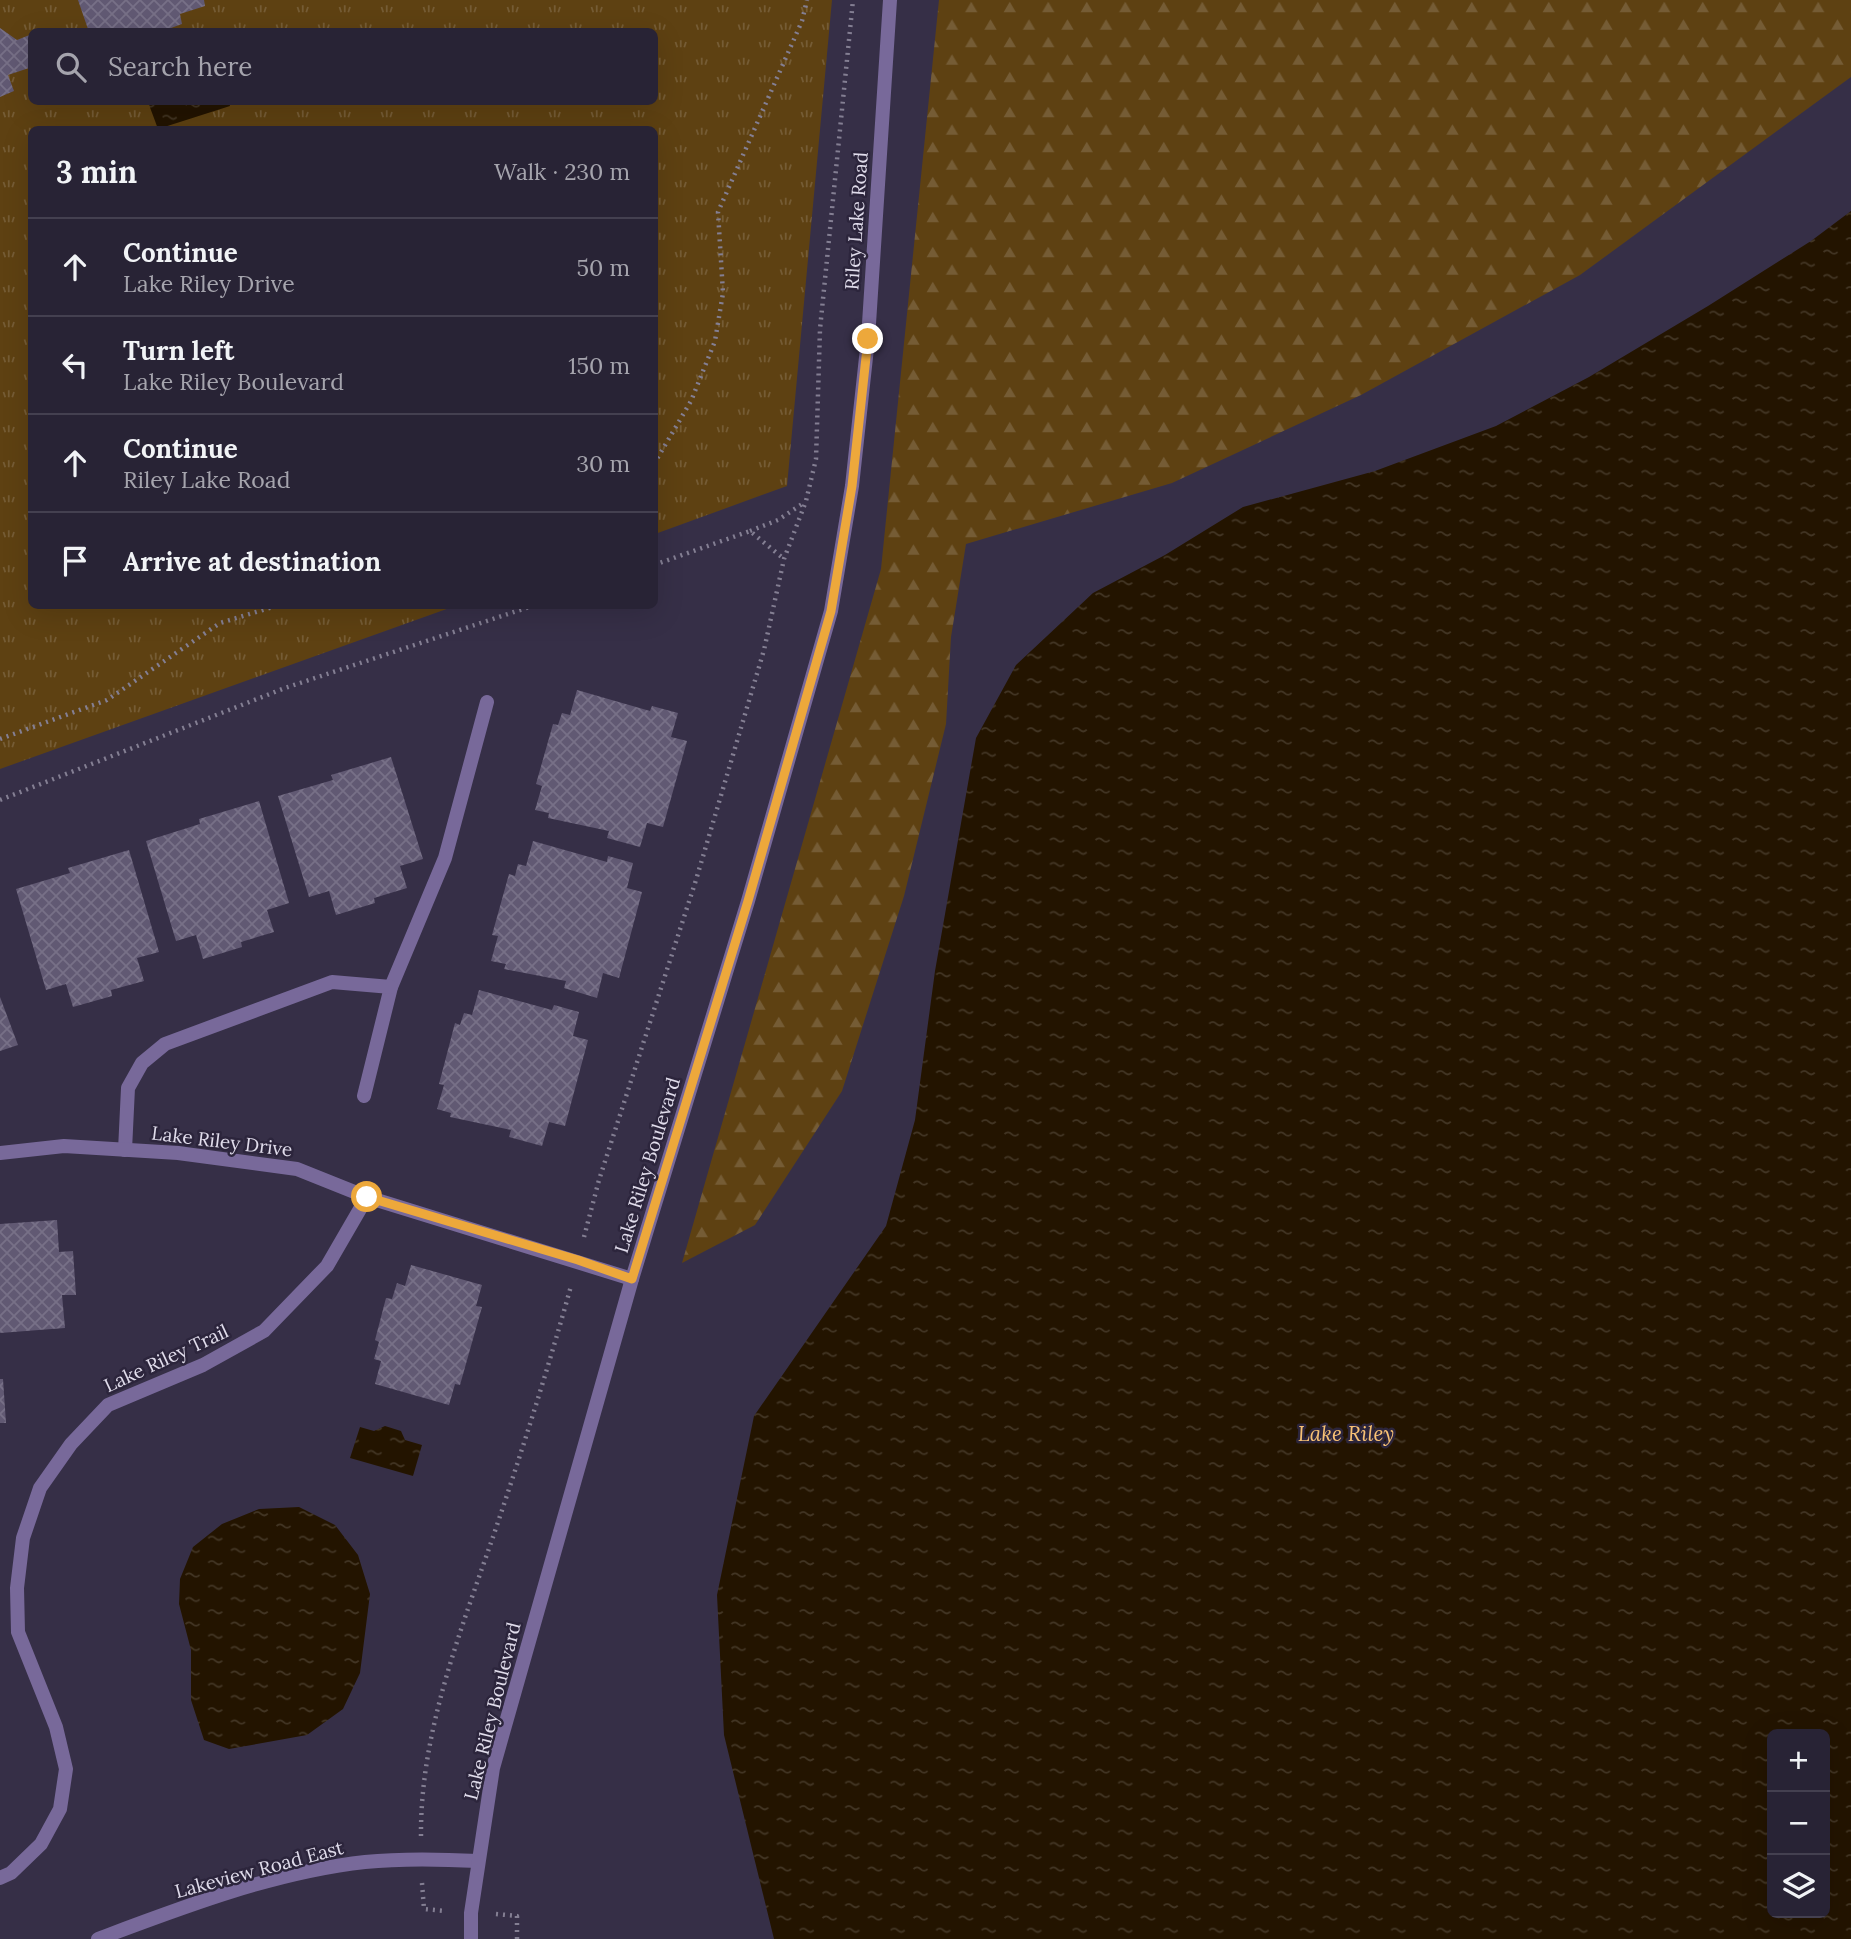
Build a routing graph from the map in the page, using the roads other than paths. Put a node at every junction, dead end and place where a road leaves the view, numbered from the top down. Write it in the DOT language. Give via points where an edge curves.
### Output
graph roads {
  1 [pos="890,0"];
  2 [pos="852,486"];
  3 [pos="487,702"];
  4 [pos="391,987"];
  5 [pos="364,1096"];
  6 [pos="125,1150"];
  7 [pos="0,1153"];
  8 [pos="367,1197"];
  9 [pos="632,1279"];
  10 [pos="478,1861"];
  11 [pos="0,1878"];
  12 [pos="97,1939"];
  13 [pos="471,1939"];
  1 -- 2 [label="street, Riley Lake Road" via="868,339"];
  2 -- 9 [label="street, Lake Riley Boulevard" via="831,611"];
  3 -- 4 [label="street" via="444,858"];
  4 -- 5 [label="street"];
  4 -- 6 [label="street" via="332,982 165,1044 142,1063 128,1088"];
  6 -- 7 [label="street, Lake Riley Drive" via="64,1146"];
  6 -- 8 [label="street, Lake Riley Drive" via="297,1169"];
  8 -- 9 [label="street, Lake Riley Drive"];
  8 -- 11 [label="street, Lake Riley Trail" via="327,1266 264,1331 202,1365 108,1405 71,1444 40,1488 23,1538 18,1632 56,1727 66,1769 60,1809 41,1844"];
  9 -- 10 [label="street, Lake Riley Boulevard" via="493,1768"];
  10 -- 12 [label="street, Lakeview Road East" via="363,1862 187,1906"];
  10 -- 13 [label="street, Lake Riley Boulevard"];
}
